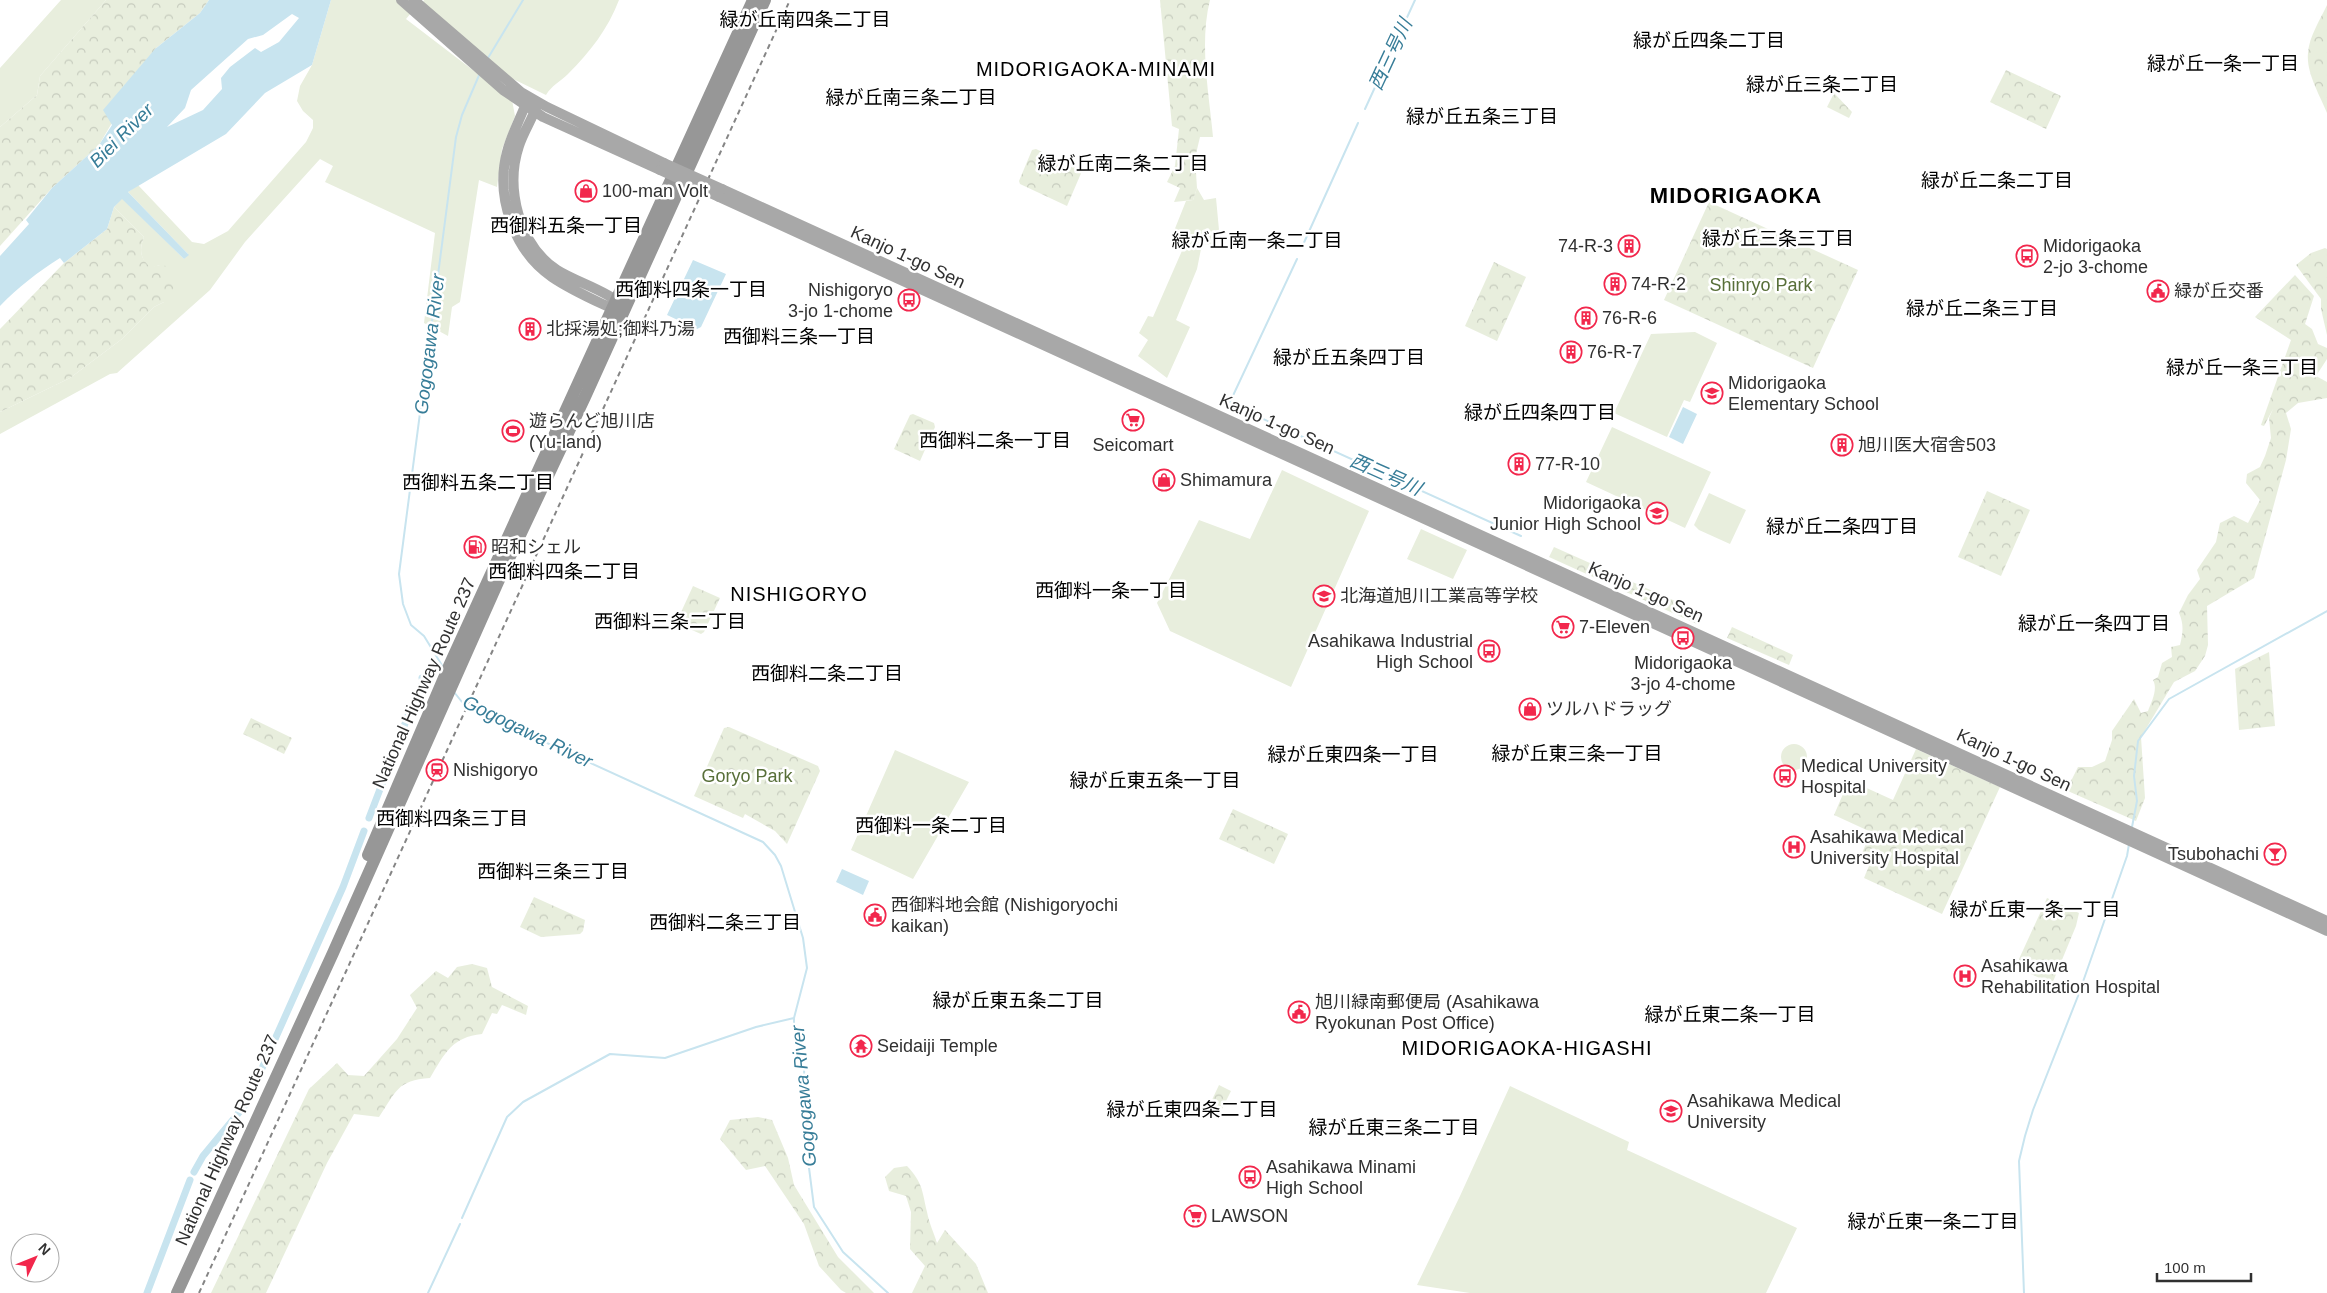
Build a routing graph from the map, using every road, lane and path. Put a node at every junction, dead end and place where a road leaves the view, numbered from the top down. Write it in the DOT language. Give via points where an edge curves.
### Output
graph roads {
  1 [pos="401,0"];
  2 [pos="414,0"];
  3 [pos="754,0"];
  4 [pos="765,0"];
  5 [pos="505,86"];
  6 [pos="535,101"];
  7 [pos="530,109"];
  8 [pos="662,167"];
  9 [pos="618,306"];
  10 [pos="2260,896"];
  11 [pos="2327,922"];
  12 [pos="2327,931"];
  13 [pos="177,1293"];
  1 -- 5 [label="main road"];
  2 -- 5 [label="main road"];
  3 -- 9 [label="highway, National Highway Route 237"];
  4 -- 9 [label="highway, National Highway Route 237"];
  5 -- 6 [label="main road, Kanjo 1-go Sen"];
  5 -- 7 [label="main road, Kanjo 1-go Sen"];
  6 -- 7 [label="main road"];
  6 -- 8 [label="main road, Kanjo 1-go Sen"];
  7 -- 8 [label="main road, Kanjo 1-go Sen"];
  7 -- 9 [label="main road" via="506,153 503,188 508,214 518,238 533,260 551,276 576,291"];
  8 -- 10 [label="main road, Kanjo 1-go Sen, bridge"];
  9 -- 13 [label="highway, National Highway Route 237" via="378,829 309,1002"];
  10 -- 11 [label="main road"];
  10 -- 12 [label="main road"];
}
